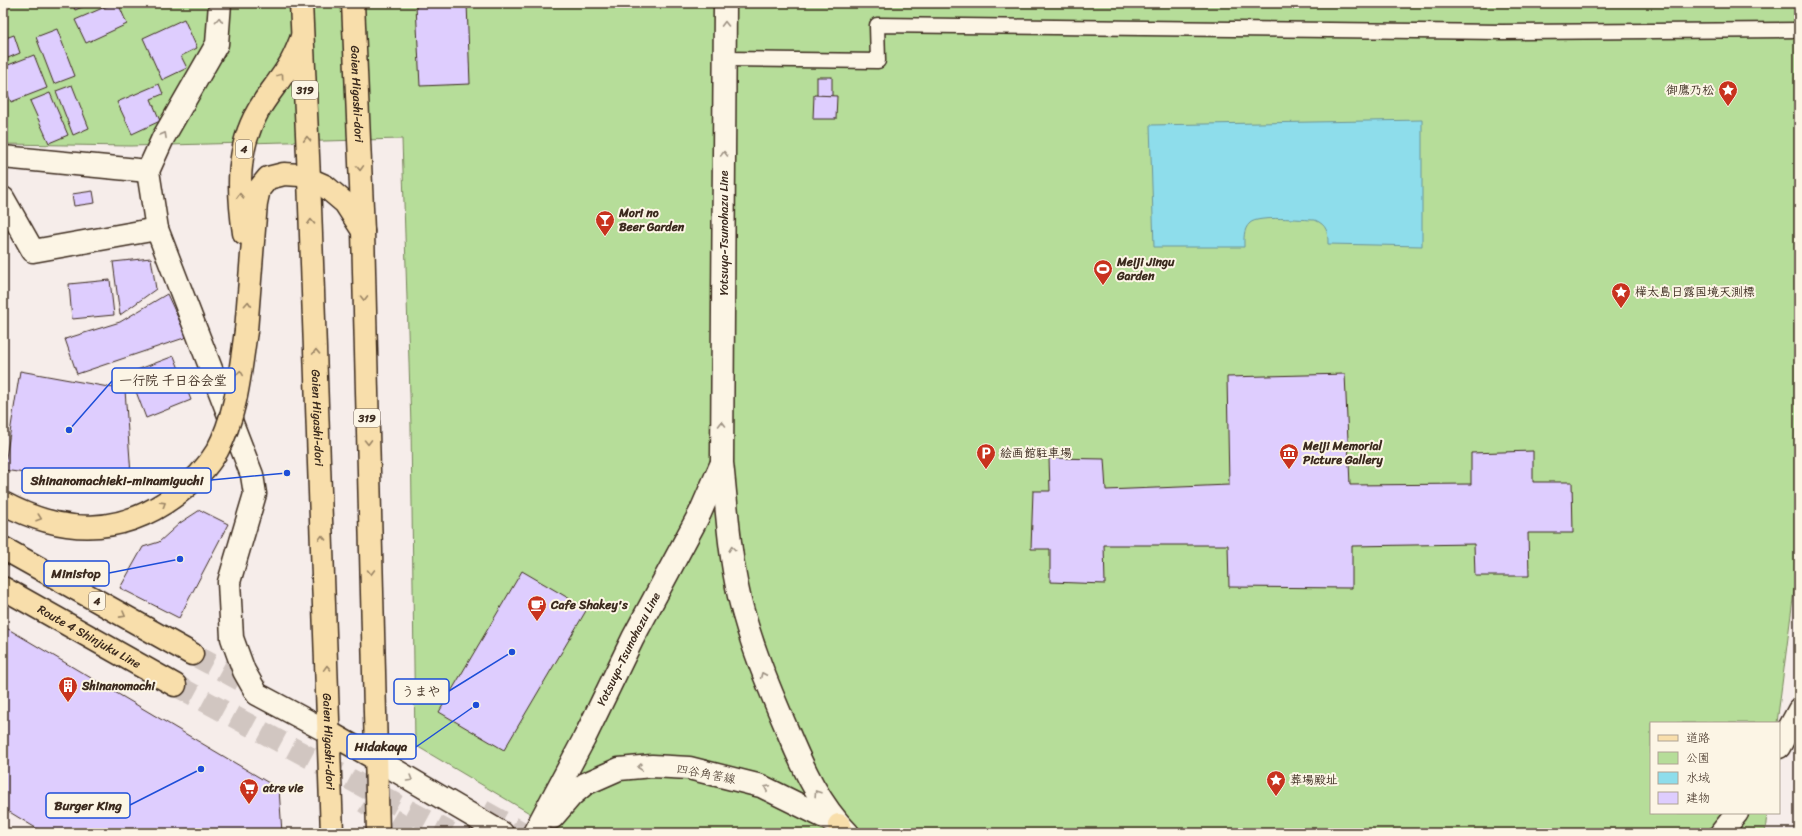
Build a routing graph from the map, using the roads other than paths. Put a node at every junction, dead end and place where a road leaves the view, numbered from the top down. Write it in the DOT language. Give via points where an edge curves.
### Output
graph roads {
  1 [pos="220,3"];
  2 [pos="301,3"];
  3 [pos="353,3"];
  4 [pos="725,3"];
  5 [pos="1799,30"];
  6 [pos="302,37"];
  7 [pos="726,59"];
  8 [pos="3,158"];
  9 [pos="148,171"];
  10 [pos="310,178"];
  11 [pos="3,198"];
  12 [pos="157,229"];
  13 [pos="362,231"];
  14 [pos="250,276"];
  15 [pos="722,463"];
  16 [pos="3,503"];
  17 [pos="3,548"];
  18 [pos="3,588"];
  19 [pos="192,654"];
  20 [pos="175,685"];
  21 [pos="1799,710"];
  22 [pos="330,733"];
  23 [pos="1780,745"];
  24 [pos="376,759"];
  25 [pos="1736,814"];
  26 [pos="843,830"];
  27 [pos="332,833"];
  28 [pos="378,833"];
  29 [pos="502,833"];
  30 [pos="534,833"];
  31 [pos="539,833"];
  32 [pos="1721,833"];
  9 -- 1 [label="main road, one-way" via="163,138 217,44"];
  2 -- 6 [label="main road, Gaien Higashi-dori / 319"];
  3 -- 13 [label="main road, Gaien Higashi-dori / 319, one-way"];
  7 -- 4 [label="main road, Yotsuya-Tsunohazu Line, one-way"];
  5 -- 7 [label="lane" via="1502,32 877,25 878,61"];
  10 -- 6 [label="main road, Gaien Higashi-dori / 319, one-way"];
  14 -- 6 [label="main road, 4, one-way" via="239,198 240,163 258,111 288,67"];
  15 -- 7 [label="main road, Yotsuya-Tsunohazu Line, one-way"];
  8 -- 9 [label="main road"];
  9 -- 12 [label="main road"];
  10 -- 13 [label="main road, 4" via="325,186 345,203"];
  10 -- 14 [label="main road, 4" via="284,174 268,178 259,189"];
  22 -- 10 [label="main road, Gaien Higashi-dori / 319, one-way"];
  11 -- 12 [label="main road" via="33,251"];
  12 -- 22 [label="main road" via="252,474 255,494 229,582 232,638 244,671 257,694"];
  13 -- 24 [label="main road, Gaien Higashi-dori / 319, one-way"];
  16 -- 14 [label="main road, 4, one-way, bridge" via="19,512 49,522 79,527 108,526 136,519 185,488 202,471 216,451 233,409 246,331"];
  26 -- 15 [label="main road, Yotsuya-Tsunohazu Line, one-way" via="815,790 759,665 739,596"];
  15 -- 30 [label="main road, Yotsuya-Tsunohazu Line" via="700,513"];
  17 -- 19 [label="main road, 4, one-way"];
  18 -- 20 [label="main road, Route 4 Shinjuku Line"];
  21 -- 23 [label="main road"];
  22 -- 24 [label="main road"];
  22 -- 27 [label="main road, Gaien Higashi-dori / 319"];
  24 -- 28 [label="main road, Gaien Higashi-dori / 319"];
  24 -- 29 [label="main road, one-way"];
  25 -- 32 [label="main road"];
  26 -- 31 [label="main road, 四谷角筈線, one-way" via="761,786 689,768 652,766 619,769 585,784"];
}
